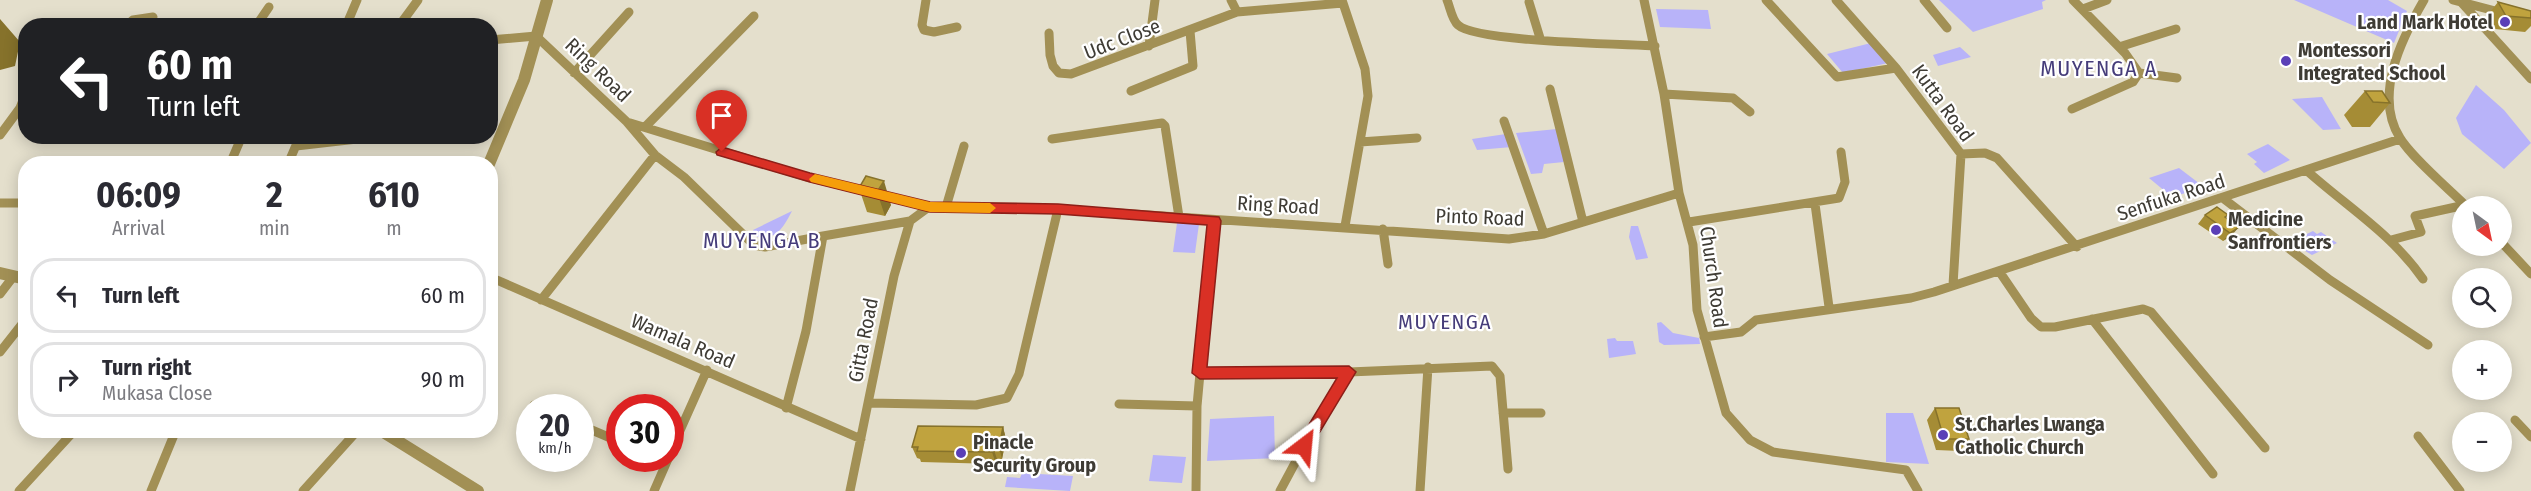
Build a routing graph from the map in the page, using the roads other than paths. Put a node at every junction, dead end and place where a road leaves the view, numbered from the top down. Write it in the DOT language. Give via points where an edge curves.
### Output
graph roads {
  1 [pos="357,0"];
  2 [pos="418,0"];
  3 [pos="548,0"];
  4 [pos="926,0"];
  5 [pos="1155,0"];
  6 [pos="1231,0"];
  7 [pos="1447,0"];
  8 [pos="1644,0"];
  9 [pos="1766,0"];
  10 [pos="1836,0"];
  11 [pos="1924,0"];
  12 [pos="2073,0"];
  13 [pos="2424,0"];
  14 [pos="2106,1"];
  15 [pos="2457,1"];
  16 [pos="1343,2"];
  17 [pos="1529,2"];
  18 [pos="269,7"];
  19 [pos="2083,9"];
  20 [pos="629,12"];
  21 [pos="1237,12"];
  22 [pos="2508,14"];
  23 [pos="754,16"];
  24 [pos="153,17"];
  25 [pos="146,18"];
  26 [pos="261,18"];
  27 [pos="349,18"];
  28 [pos="405,18"];
  29 [pos="957,27"];
  30 [pos="1947,28"];
  31 [pos="2176,29"];
  32 [pos="1190,31"];
  33 [pos="1049,33"];
  34 [pos="536,36"];
  35 [pos="1540,38"];
  36 [pos="498,39"];
  37 [pos="1149,46"];
  38 [pos="1655,46"];
  39 [pos="2119,47"];
  40 [pos="1896,68"];
  41 [pos="2139,73"];
  42 [pos="574,74"];
  43 [pos="2177,78"];
  44 [pos="2531,79"];
  45 [pos="1550,89"];
  46 [pos="1131,91"];
  47 [pos="1664,94"];
  48 [pos="2072,109"];
  49 [pos="18,110"];
  50 [pos="1750,112"];
  51 [pos="1504,121"];
  52 [pos="627,122"];
  53 [pos="4,125"];
  54 [pos="646,126"];
  55 [pos="0,135"];
  56 [pos="1417,138"];
  57 [pos="1052,139"];
  58 [pos="2400,139"];
  59 [pos="498,142"];
  60 [pos="1360,142"];
  61 [pos="316,144"];
  62 [pos="296,146"];
  63 [pos="964,146"];
  64 [pos="1841,152"];
  65 [pos="1961,154"];
  66 [pos="655,155"];
  67 [pos="292,156"];
  68 [pos="2306,170"];
  69 [pos="1679,193"];
  70 [pos="2456,196"];
  71 [pos="2224,199"];
  72 [pos="0,203"];
  73 [pos="18,203"];
  74 [pos="1815,204"];
  75 [pos="930,207"];
  76 [pos="946,207"];
  77 [pos="1058,209"];
  78 [pos="2452,209"];
  79 [pos="1179,217"];
  80 [pos="909,221"];
  81 [pos="1214,221"];
  82 [pos="1583,222"];
  83 [pos="1689,222"];
  84 [pos="1346,226"];
  85 [pos="1383,229"];
  86 [pos="1544,234"];
  87 [pos="823,237"];
  88 [pos="2391,240"];
  89 [pos="2077,247"];
  90 [pos="2512,254"];
  91 [pos="1388,264"];
  92 [pos="1999,272"];
  93 [pos="0,273"];
  94 [pos="2531,274"];
  95 [pos="18,278"];
  96 [pos="18,279"];
  97 [pos="2424,279"];
  98 [pos="498,281"];
  99 [pos="1953,285"];
  100 [pos="0,294"];
  101 [pos="542,300"];
  102 [pos="1829,307"];
  103 [pos="2092,319"];
  104 [pos="18,329"];
  105 [pos="1704,337"];
  106 [pos="2428,345"];
  107 [pos="0,352"];
  108 [pos="1428,367"];
  109 [pos="707,370"];
  110 [pos="1349,372"];
  111 [pos="1200,373"];
  112 [pos="869,403"];
  113 [pos="1119,404"];
  114 [pos="1197,406"];
  115 [pos="786,408"];
  116 [pos="1503,413"];
  117 [pos="1541,413"];
  118 [pos="684,419"];
  119 [pos="2515,420"];
  120 [pos="2418,436"];
  121 [pos="2531,437"];
  122 [pos="68,438"];
  123 [pos="173,438"];
  124 [pos="351,438"];
  125 [pos="393,438"];
  126 [pos="861,439"];
  127 [pos="2265,448"];
  128 [pos="1508,469"];
  129 [pos="661,472"];
  130 [pos="2213,474"];
  131 [pos="19,491"];
  132 [pos="151,491"];
  133 [pos="303,491"];
  134 [pos="478,491"];
  135 [pos="654,491"];
  136 [pos="850,491"];
  137 [pos="1196,491"];
  138 [pos="1280,491"];
  139 [pos="1420,491"];
  140 [pos="1918,491"];
  141 [pos="2460,491"];
  1 -- 27 [label="street"];
  2 -- 28 [label="street"];
  3 -- 34 [label="street"];
  4 -- 29 [label="street" via="924,30"];
  5 -- 37 [label="street"];
  6 -- 21 [label="street"];
  7 -- 35 [label="street" via="1456,24 1462,29"];
  8 -- 38 [label="street, Church Road"];
  9 -- 40 [label="street" via="1837,77"];
  10 -- 40 [label="street, Kutta Road"];
  11 -- 30 [label="street"];
  12 -- 19 [label="street"];
  13 -- 58 [label="street" via="2409,24 2393,74 2390,115"];
  14 -- 19 [label="street"];
  15 -- 22 [label="street"];
  15 -- 44 [label="street"];
  16 -- 21 [label="street, Udc Close"];
  16 -- 60 [label="street" via="1367,82"];
  17 -- 35 [label="street"];
  18 -- 26 [label="street"];
  19 -- 39 [label="street"];
  20 -- 42 [label="street"];
  21 -- 32 [label="street, Udc Close"];
  23 -- 54 [label="street"];
  24 -- 25 [label="street"];
  31 -- 39 [label="street"];
  32 -- 37 [label="street, Udc Close"];
  32 -- 46 [label="street" via="1193,66"];
  33 -- 37 [label="street, Udc Close" via="1053,66 1064,75"];
  34 -- 36 [label="street"];
  34 -- 42 [label="street, Ring Road"];
  34 -- 59 [label="street" via="524,80"];
  35 -- 38 [label="street"];
  38 -- 47 [label="street, Church Road"];
  39 -- 41 [label="street"];
  40 -- 65 [label="street, Kutta Road"];
  41 -- 43 [label="street"];
  41 -- 48 [label="street" via="2133,82"];
  42 -- 52 [label="street, Ring Road"];
  45 -- 82 [label="street"];
  47 -- 50 [label="street" via="1733,98"];
  47 -- 69 [label="street, Church Road"];
  49 -- 53 [label="street"];
  51 -- 86 [label="street"];
  52 -- 54 [label="street, Ring Road"];
  52 -- 66 [label="street"];
  53 -- 55 [label="street"];
  54 -- 75 [label="street, Ring Road" via="810,178"];
  56 -- 60 [label="street"];
  57 -- 79 [label="street" via="1162,123 1166,126"];
  58 -- 68 [label="street, Senfuka Road"];
  58 -- 70 [label="street"];
  60 -- 84 [label="street"];
  61 -- 62 [label="street"];
  62 -- 67 [label="street"];
  63 -- 76 [label="street"];
  64 -- 74 [label="street" via="1844,192 1839,198"];
  65 -- 89 [label="street" via="1985,153 1997,158"];
  65 -- 99 [label="street, Kutta Road"];
  66 -- 87 [label="street" via="707,198 754,245 765,247"];
  66 -- 101 [label="street"];
  68 -- 71 [label="street, Senfuka Road"];
  68 -- 88 [label="street"];
  69 -- 82 [label="street, Pinto Road"];
  69 -- 83 [label="street, Church Road"];
  71 -- 89 [label="street, Senfuka Road"];
  71 -- 106 [label="street" via="2330,280"];
  72 -- 73 [label="street"];
  74 -- 83 [label="street"];
  74 -- 102 [label="street"];
  75 -- 76 [label="street, Ring Road"];
  75 -- 80 [label="street"];
  76 -- 77 [label="street, Ring Road"];
  77 -- 79 [label="street, Ring Road"];
  77 -- 112 [label="street" via="1019,374 1007,398 976,405"];
  78 -- 88 [label="street" via="2415,216 2421,232"];
  79 -- 81 [label="street, Ring Road"];
  80 -- 87 [label="street"];
  80 -- 112 [label="street, Gitta Road"];
  81 -- 84 [label="street, Ring Road"];
  81 -- 111 [label="street"];
  82 -- 86 [label="street, Pinto Road"];
  83 -- 105 [label="street, Church Road" via="1696,310"];
  84 -- 85 [label="street, Pinto Road"];
  85 -- 86 [label="street, Pinto Road" via="1509,239"];
  85 -- 91 [label="street"];
  87 -- 115 [label="street" via="806,331"];
  88 -- 97 [label="street"];
  89 -- 92 [label="street, Senfuka Road"];
  90 -- 94 [label="street"];
  92 -- 99 [label="street, Senfuka Road"];
  92 -- 103 [label="street" via="2041,327"];
  93 -- 95 [label="street"];
  96 -- 100 [label="street"];
  98 -- 101 [label="street, Wamala Road"];
  99 -- 102 [label="street, Senfuka Road" via="1911,298"];
  101 -- 109 [label="street, Wamala Road"];
  102 -- 105 [label="street, Senfuka Road" via="1756,320 1741,332"];
  103 -- 127 [label="street" via="2143,309 2151,312"];
  103 -- 130 [label="street"];
  104 -- 107 [label="street"];
  105 -- 140 [label="street, Church Road" via="1726,413 1750,440 1783,454 1906,470"];
  108 -- 110 [label="street"];
  108 -- 116 [label="street" via="1492,366 1500,376"];
  108 -- 139 [label="street"];
  109 -- 115 [label="street, Wamala Road"];
  109 -- 118 [label="street"];
  110 -- 111 [label="street"];
  110 -- 138 [label="street"];
  111 -- 114 [label="street"];
  112 -- 126 [label="street, Gitta Road"];
  113 -- 114 [label="street"];
  114 -- 137 [label="street"];
  115 -- 126 [label="street, Wamala Road"];
  116 -- 117 [label="street"];
  116 -- 128 [label="street"];
  119 -- 121 [label="street"];
  120 -- 141 [label="street"];
  122 -- 131 [label="street"];
  123 -- 132 [label="street"];
  124 -- 133 [label="street"];
  125 -- 134 [label="street"];
  126 -- 136 [label="street, Gitta Road"];
  129 -- 135 [label="street"];
}
